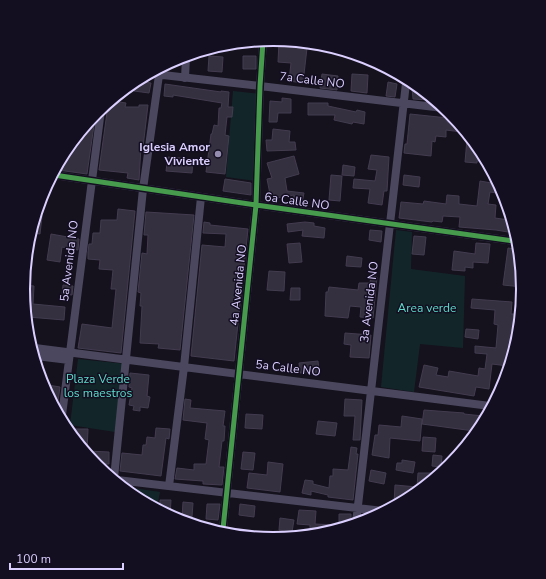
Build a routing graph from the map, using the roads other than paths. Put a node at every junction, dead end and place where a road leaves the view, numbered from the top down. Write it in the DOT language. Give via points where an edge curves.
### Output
graph roads {
  1 [pos="263,47"];
  2 [pos="186,63"];
  3 [pos="159,75"];
  4 [pos="156,77"];
  5 [pos="185,78"];
  6 [pos="260,86"];
  7 [pos="406,86"];
  8 [pos="404,103"];
  9 [pos="433,107"];
  10 [pos="100,119"];
  11 [pos="59,176"];
  12 [pos="92,181"];
  13 [pos="143,189"];
  14 [pos="201,197"];
  15 [pos="256,205"];
  16 [pos="390,224"];
  17 [pos="511,241"];
  18 [pos="37,349"];
  19 [pos="39,356"];
  20 [pos="70,356"];
  21 [pos="126,360"];
  22 [pos="184,367"];
  23 [pos="239,374"];
  24 [pos="370,391"];
  25 [pos="486,406"];
  26 [pos="62,409"];
  27 [pos="114,473"];
  28 [pos="124,481"];
  29 [pos="169,486"];
  30 [pos="226,493"];
  31 [pos="357,508"];
  32 [pos="374,510"];
  33 [pos="356,518"];
  34 [pos="223,527"];
  1 -- 6 [label="street, 4a Avenida NO"];
  2 -- 5 [label="street"];
  3 -- 5 [label="street, 7a Calle NO"];
  4 -- 13 [label="street"];
  5 -- 6 [label="street, 7a Calle NO"];
  6 -- 8 [label="street, 7a Calle NO"];
  6 -- 15 [label="street, 4a Avenida NO"];
  7 -- 8 [label="street, 3a Avenida NO"];
  8 -- 9 [label="street, 7a Calle NO"];
  8 -- 16 [label="street, 3a Avenida NO"];
  10 -- 12 [label="street, 5a Avenida NO"];
  11 -- 12 [label="street, 6a Calle NO"];
  12 -- 13 [label="street, 6a Calle NO"];
  12 -- 20 [label="street, 5a Avenida NO"];
  13 -- 14 [label="street, 6a Calle NO"];
  13 -- 21 [label="street"];
  14 -- 15 [label="street, 6a Calle NO"];
  14 -- 22 [label="street"];
  15 -- 16 [label="street, 6a Calle NO"];
  15 -- 23 [label="street, 4a Avenida NO"];
  16 -- 17 [label="street, 6a Calle NO"];
  16 -- 24 [label="street, 3a Avenida NO"];
  18 -- 20 [label="street, 5a Calle NO"];
  19 -- 20 [label="street, 5a Calle NO"];
  20 -- 21 [label="street, 5a Calle NO"];
  20 -- 26 [label="street, 5a Avenida NO"];
  21 -- 22 [label="street, 5a Calle NO"];
  21 -- 27 [label="street"];
  22 -- 23 [label="street, 5a Calle NO"];
  22 -- 29 [label="street"];
  23 -- 24 [label="street, 5a Calle NO"];
  23 -- 30 [label="street, 4a Avenida NO"];
  24 -- 25 [label="street, 5a Calle NO"];
  24 -- 31 [label="street, 3a Avenida NO"];
  28 -- 29 [label="street"];
  29 -- 30 [label="street"];
  30 -- 31 [label="street"];
  30 -- 34 [label="street, 4a Avenida NO"];
  31 -- 32 [label="street"];
  31 -- 33 [label="street, 3a Avenida NO"];
}
